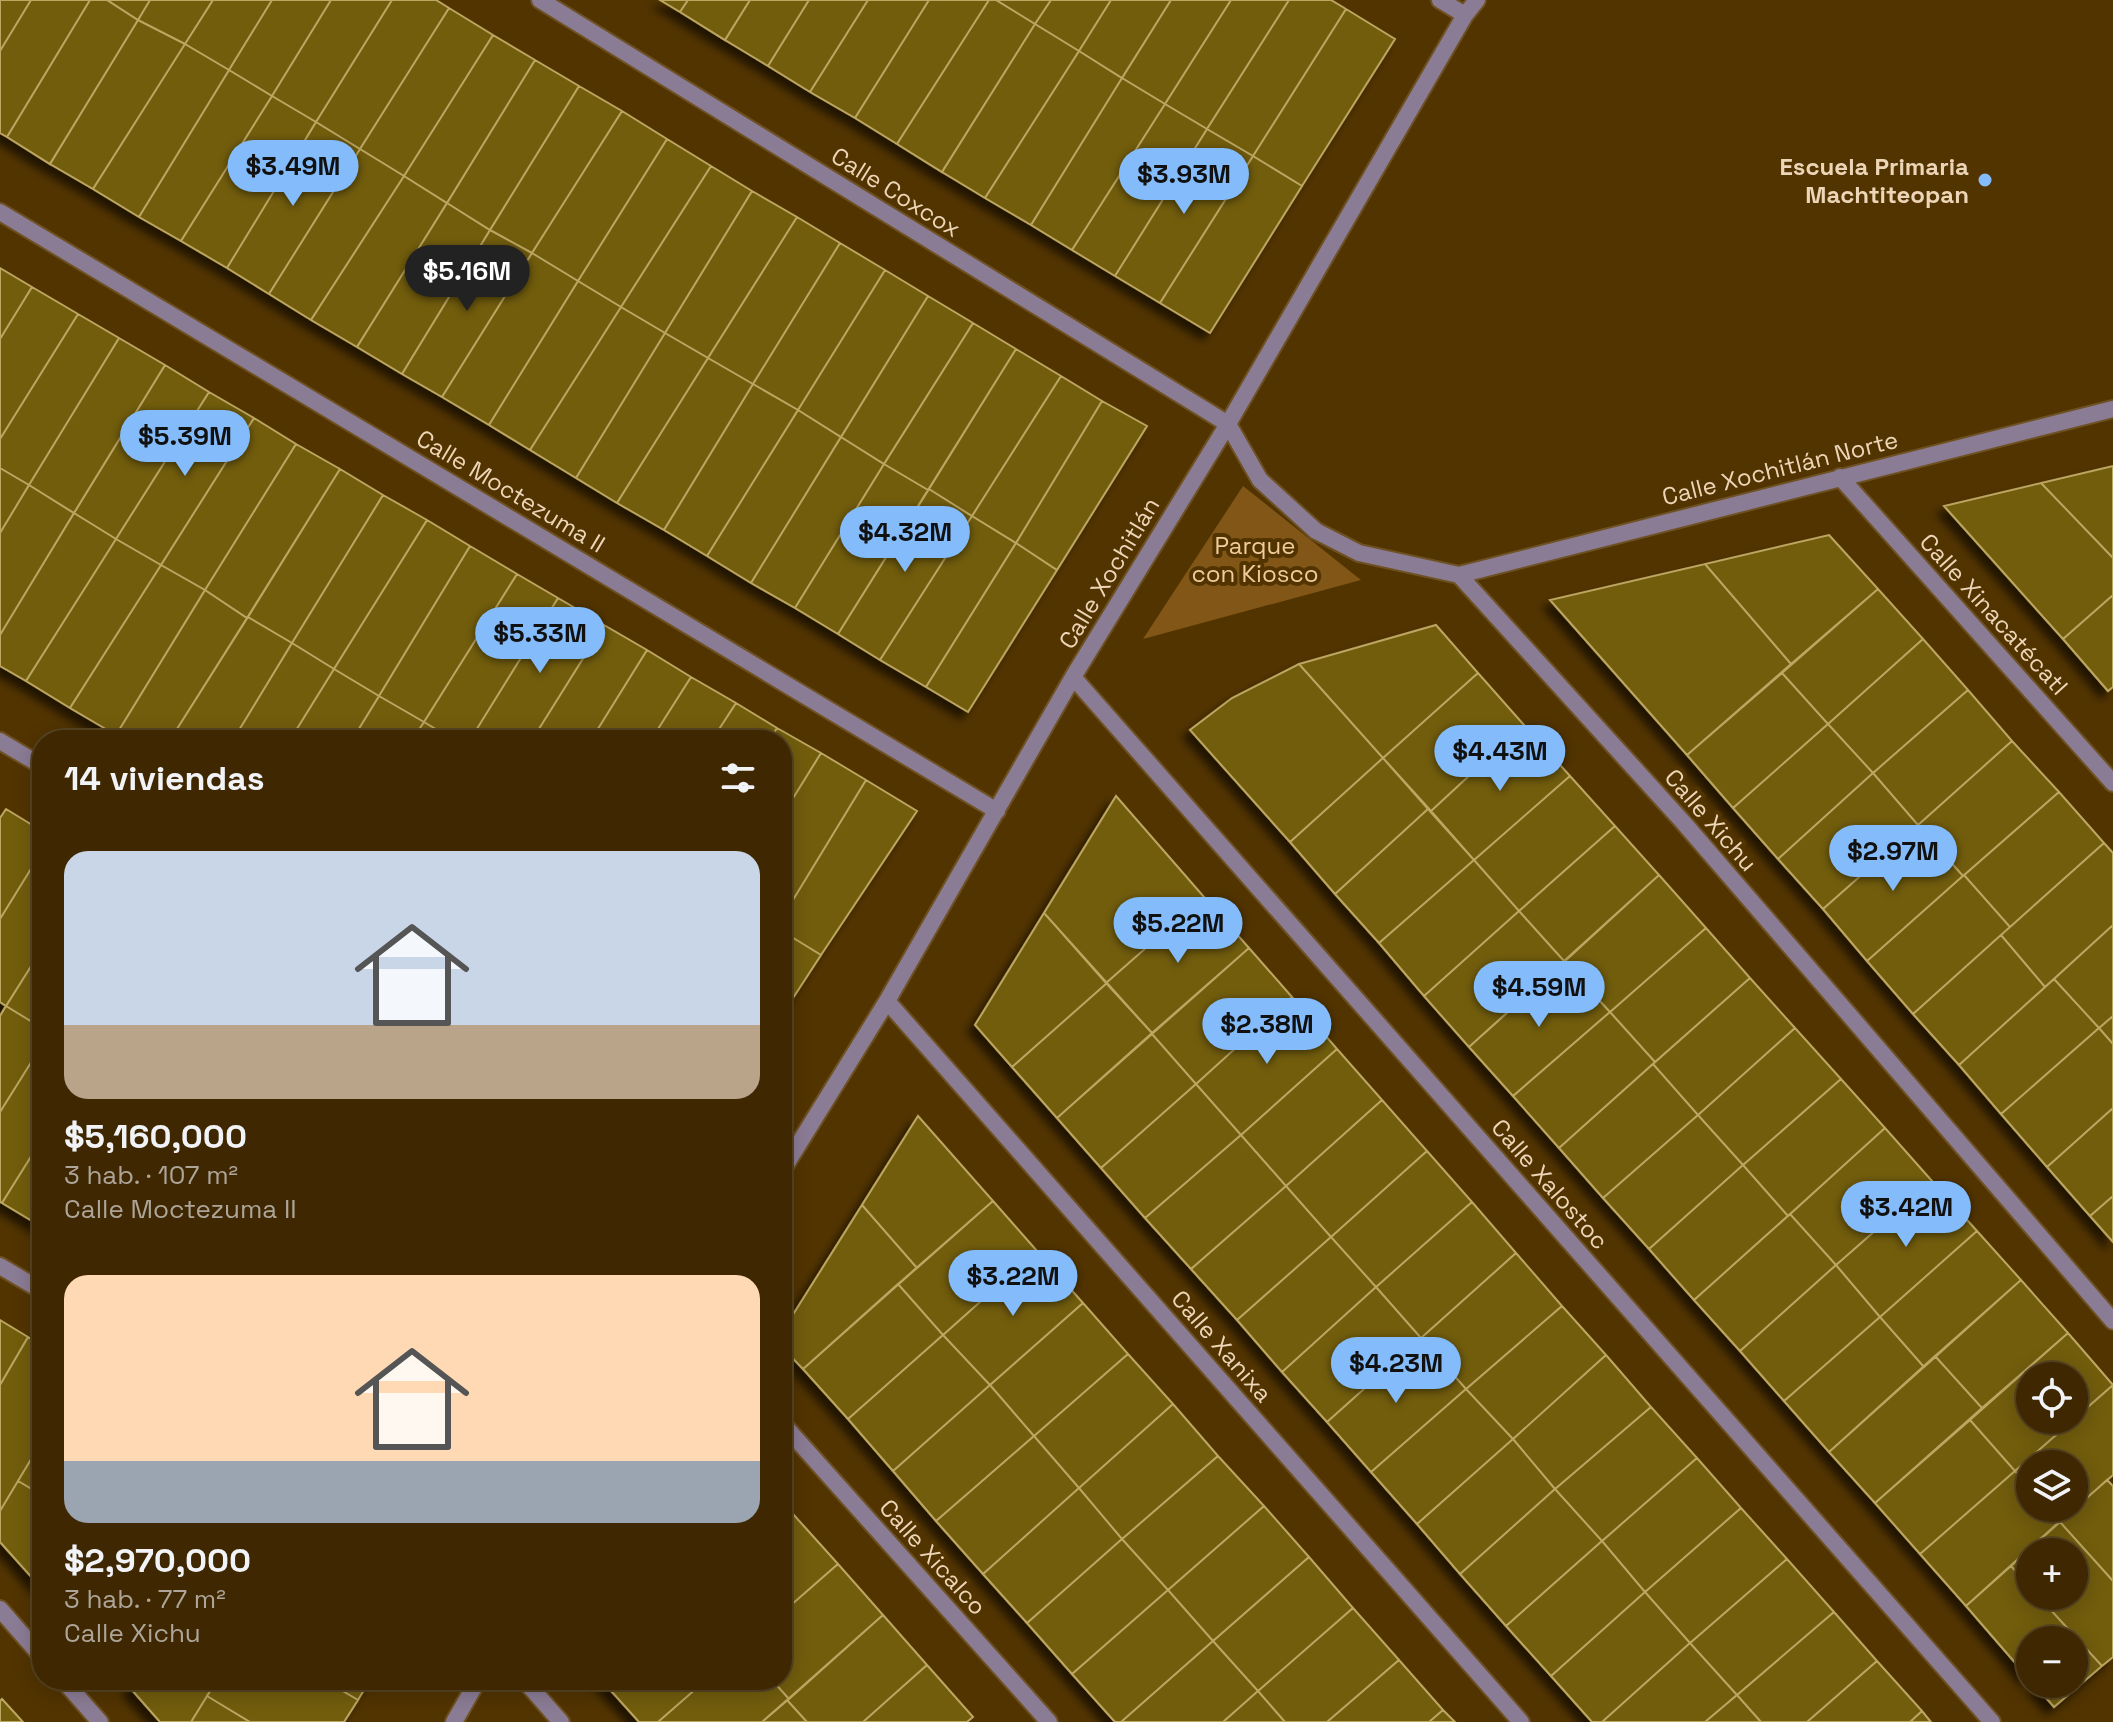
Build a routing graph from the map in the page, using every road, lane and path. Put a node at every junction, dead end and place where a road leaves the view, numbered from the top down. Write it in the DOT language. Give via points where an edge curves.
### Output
graph roads {
  1 [pos="540,0"];
  2 [pos="1440,0"];
  3 [pos="1477,0"];
  4 [pos="1465,15"];
  5 [pos="0,212"];
  6 [pos="2113,409"];
  7 [pos="1228,424"];
  8 [pos="1840,477"];
  9 [pos="1459,575"];
  10 [pos="1073,677"];
  11 [pos="0,741"];
  12 [pos="32,760"];
  13 [pos="2113,783"];
  14 [pos="997,811"];
  15 [pos="887,1001"];
  16 [pos="792,1155"];
  17 [pos="0,1266"];
  18 [pos="32,1285"];
  19 [pos="2113,1321"];
  20 [pos="792,1434"];
  21 [pos="0,1609"];
  22 [pos="32,1646"];
  23 [pos="72,1690"];
  24 [pos="472,1690"];
  25 [pos="533,1690"];
  26 [pos="100,1722"];
  27 [pos="454,1722"];
  28 [pos="561,1722"];
  29 [pos="1049,1722"];
  30 [pos="1521,1722"];
  31 [pos="1992,1722"];
  1 -- 7 [label="street, Calle Coxcox"];
  2 -- 4 [label="street"];
  3 -- 4 [label="street, Calle Xochitlán"];
  4 -- 7 [label="street, Calle Xochitlán"];
  5 -- 14 [label="street, Calle Moctezuma II"];
  6 -- 8 [label="street, Calle Xochitlán Norte"];
  7 -- 9 [label="street" via="1260,480 1316,531 1359,553"];
  7 -- 10 [label="street, Calle Xochitlán"];
  8 -- 9 [label="street, Calle Xochitlán Norte"];
  8 -- 13 [label="street, Calle Xinacatécatl"];
  9 -- 19 [label="street, Calle Xichu" via="1683,822"];
  10 -- 14 [label="street, Calle Xochitlán"];
  10 -- 31 [label="street, Calle Xalostoc"];
  11 -- 12 [label="street"];
  14 -- 15 [label="street, Calle Xochitlán"];
  15 -- 16 [label="street, Calle Xochitlán"];
  15 -- 30 [label="street, Calle Xanixa"];
  17 -- 18 [label="street"];
  20 -- 29 [label="street, Calle Xicalco"];
  21 -- 22 [label="street"];
  23 -- 26 [label="street"];
  24 -- 27 [label="street"];
  25 -- 28 [label="street"];
}
